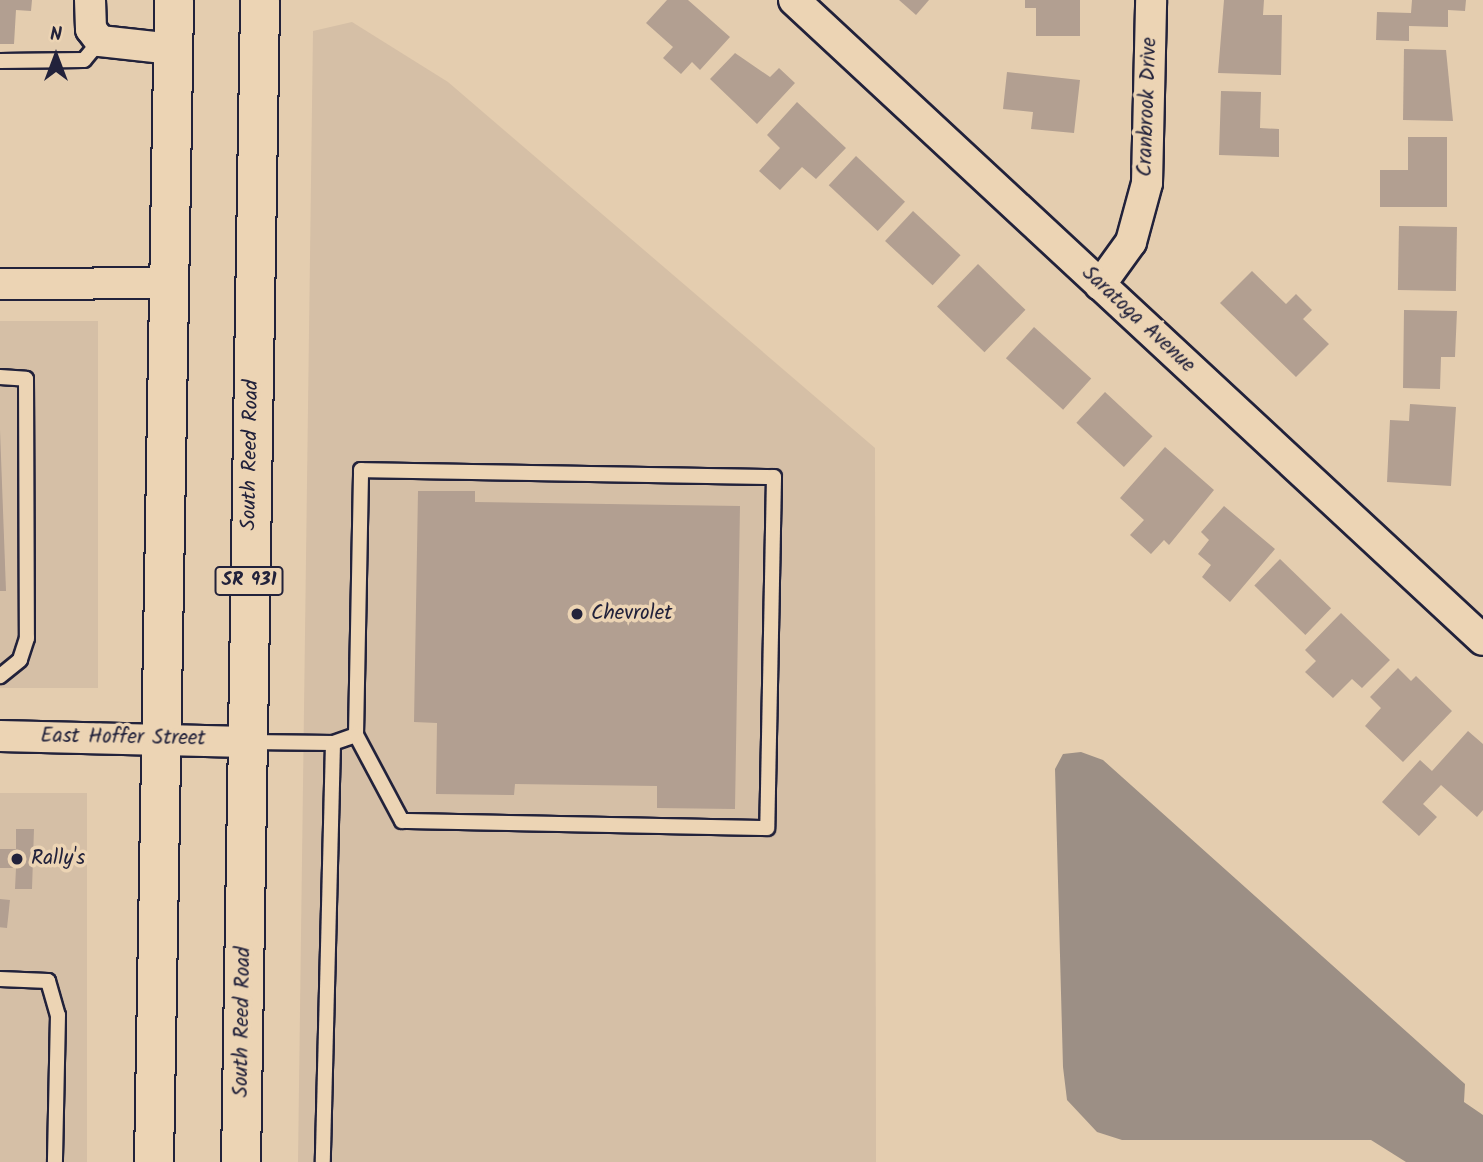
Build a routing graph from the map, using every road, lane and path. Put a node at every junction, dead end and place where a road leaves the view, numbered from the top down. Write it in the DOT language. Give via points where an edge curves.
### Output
graph roads {
  1 [pos="90,0"];
  2 [pos="174,0"];
  3 [pos="260,0"];
  4 [pos="794,0"];
  5 [pos="1151,0"];
  6 [pos="100,41"];
  7 [pos="173,49"];
  8 [pos="0,61"];
  9 [pos="0,284"];
  10 [pos="170,284"];
  11 [pos="1100,285"];
  12 [pos="0,377"];
  13 [pos="1481,633"];
  14 [pos="0,676"];
  15 [pos="356,734"];
  16 [pos="0,736"];
  17 [pos="162,736"];
  18 [pos="246,742"];
  19 [pos="332,743"];
  20 [pos="0,979"];
  21 [pos="55,1162"];
  22 [pos="154,1162"];
  23 [pos="240,1162"];
  24 [pos="323,1162"];
  1 -- 6 [label="street" via="92,29"];
  2 -- 7 [label="main road"];
  3 -- 18 [label="main road, South Reed Road / SR 931"];
  4 -- 11 [label="street, Saratoga Avenue"];
  5 -- 11 [label="street, Cranbrook Drive" via="1147,183 1131,242"];
  6 -- 7 [label="street"];
  6 -- 8 [label="lane" via="84,60"];
  7 -- 10 [label="main road"];
  9 -- 10 [label="street"];
  10 -- 17 [label="main road"];
  11 -- 13 [label="street, Saratoga Avenue"];
  12 -- 14 [label="lane" via="26,379 27,638 20,660"];
  15 -- 15 [label="lane" via="361,470 774,477 768,828 402,821"];
  15 -- 19 [label="lane"];
  16 -- 17 [label="street, East Hoffer Street"];
  17 -- 18 [label="street, East Hoffer Street"];
  17 -- 22 [label="main road"];
  18 -- 19 [label="lane"];
  18 -- 23 [label="main road, South Reed Road / SR 931"];
  19 -- 24 [label="lane"];
  20 -- 21 [label="lane" via="48,981 58,1015"];
}
